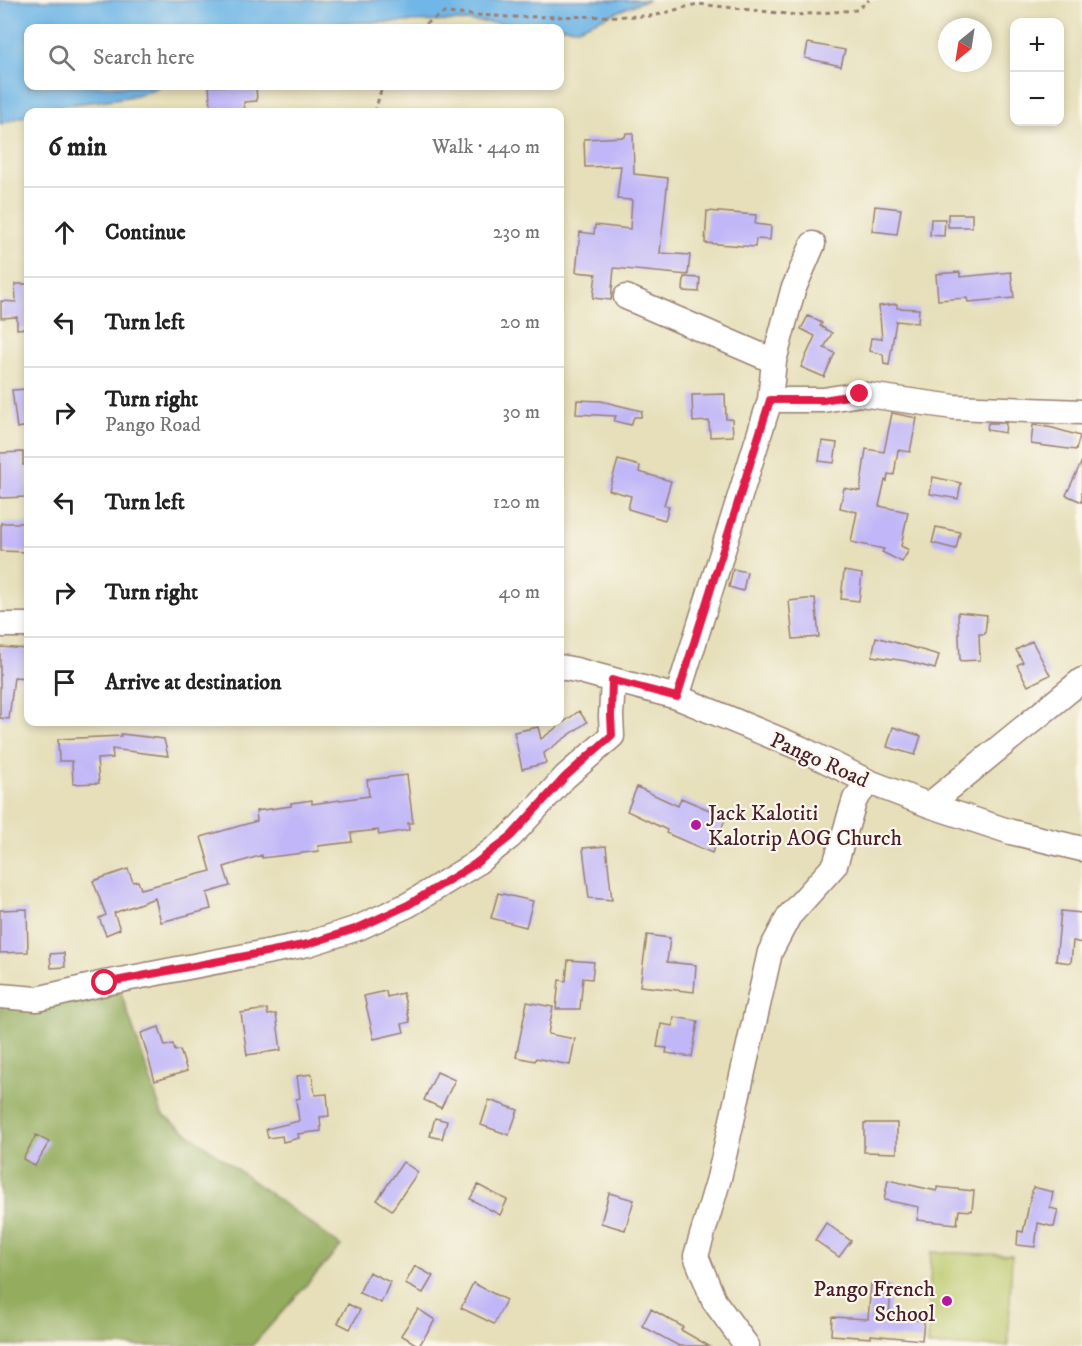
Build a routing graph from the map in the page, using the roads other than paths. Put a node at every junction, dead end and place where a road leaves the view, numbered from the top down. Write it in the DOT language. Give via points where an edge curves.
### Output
graph roads {
  1 [pos="813,244"];
  2 [pos="626,297"];
  3 [pos="774,361"];
  4 [pos="770,400"];
  5 [pos="1082,412"];
  6 [pos="24,625"];
  7 [pos="0,626"];
  8 [pos="564,668"];
  9 [pos="612,680"];
  10 [pos="1082,680"];
  11 [pos="677,697"];
  12 [pos="869,782"];
  13 [pos="929,805"];
  14 [pos="1082,849"];
  15 [pos="0,996"];
  16 [pos="747,1346"];
  1 -- 3 [label="street" via="793,290"];
  2 -- 3 [label="street"];
  3 -- 4 [label="street"];
  4 -- 5 [label="street" via="823,400 860,394 954,407"];
  4 -- 11 [label="street"];
  6 -- 7 [label="street"];
  8 -- 9 [label="street, Pango Road"];
  9 -- 11 [label="street, Pango Road"];
  9 -- 15 [label="street" via="612,735 565,777 511,836 475,864 408,905 358,928 308,944 37,999"];
  10 -- 13 [label="street"];
  11 -- 12 [label="street, Pango Road" via="800,748"];
  12 -- 13 [label="street, Pango Road"];
  12 -- 16 [label="street" via="855,799 835,865 789,916 770,952 719,1178 696,1256 714,1301"];
  13 -- 14 [label="street, Pango Road" via="1011,832"];
}
